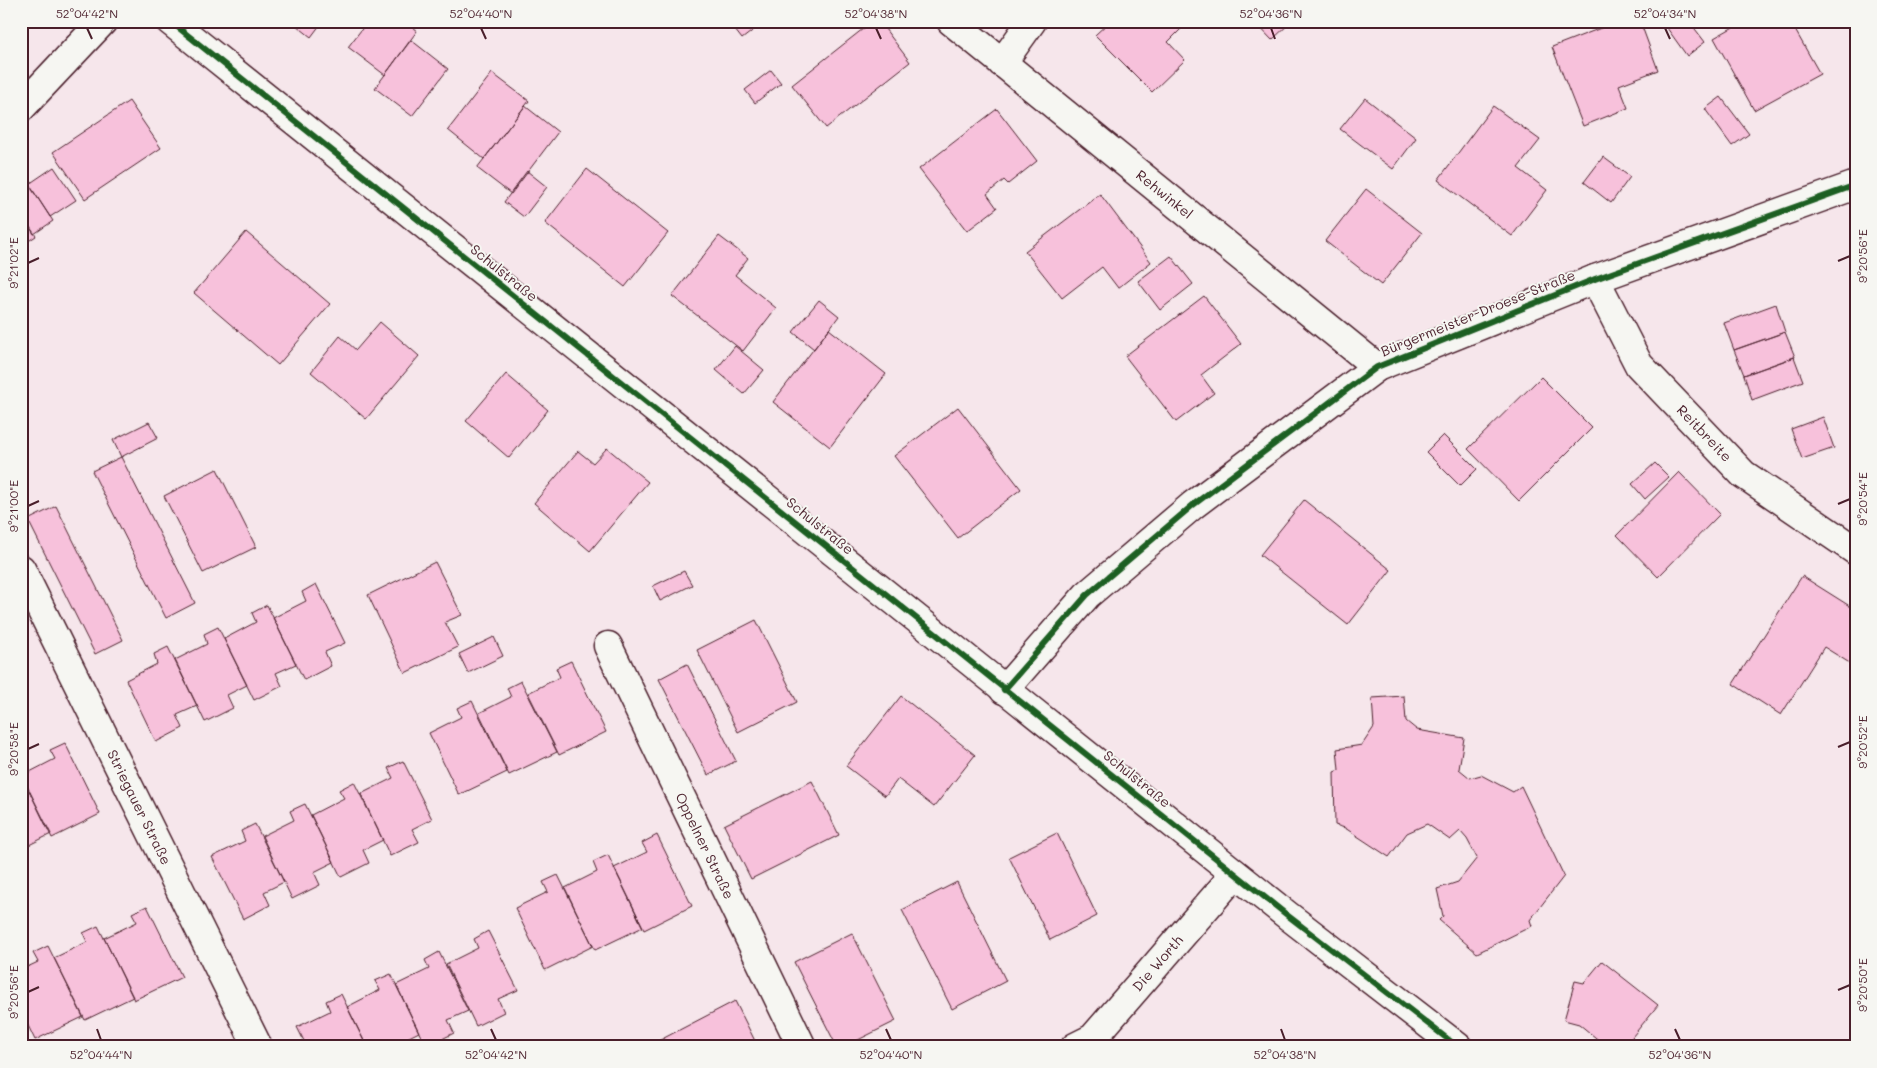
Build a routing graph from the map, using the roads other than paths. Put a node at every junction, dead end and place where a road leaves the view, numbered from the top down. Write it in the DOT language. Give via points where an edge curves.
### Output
graph roads {
  1 [pos="103,21"];
  2 [pos="170,21"];
  3 [pos="951,21"];
  4 [pos="1032,21"];
  5 [pos="1002,63"];
  6 [pos="21,108"];
  7 [pos="1856,185"];
  8 [pos="1595,279"];
  9 [pos="1377,367"];
  10 [pos="1856,551"];
  11 [pos="21,569"];
  12 [pos="608,646"];
  13 [pos="1004,690"];
  14 [pos="1235,874"];
  15 [pos="258,1047"];
  16 [pos="802,1047"];
  17 [pos="1075,1047"];
  18 [pos="1458,1047"];
  1 -- 6 [label="street"];
  2 -- 13 [label="street, Schulstraße"];
  3 -- 5 [label="street, Rehwinkel"];
  4 -- 5 [label="street"];
  5 -- 9 [label="street, Rehwinkel"];
  7 -- 8 [label="street, Bürgermeister-Droese-Straße"];
  8 -- 9 [label="street, Bürgermeister-Droese-Straße"];
  8 -- 10 [label="street, Reitbreite" via="1639,365 1743,474"];
  9 -- 13 [label="street, Bürgermeister-Droese-Straße" via="1193,505 1094,588"];
  11 -- 15 [label="street, Striegauer Straße"];
  12 -- 16 [label="street, Oppelner Straße"];
  13 -- 14 [label="street, Schulstraße"];
  14 -- 17 [label="street, Die Worth" via="1093,1038"];
  14 -- 18 [label="street, Schulstraße"];
}
